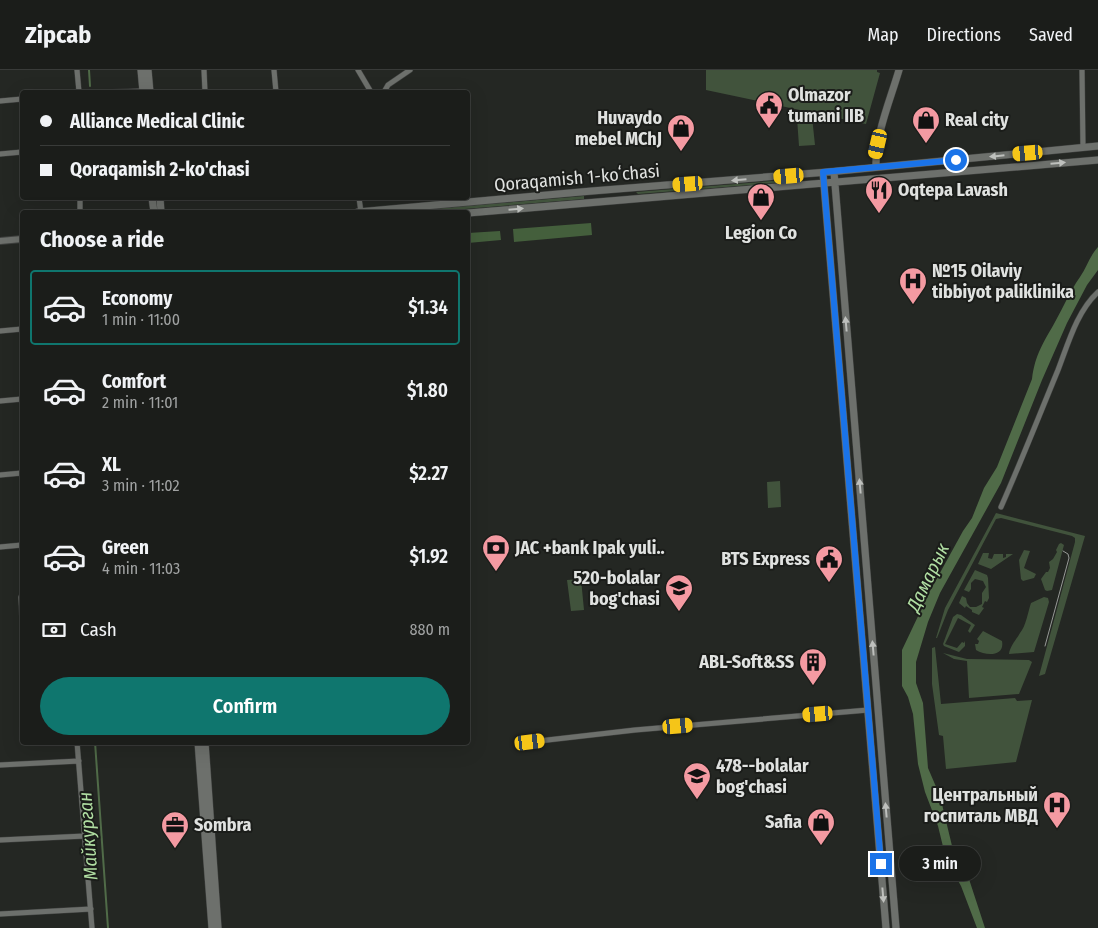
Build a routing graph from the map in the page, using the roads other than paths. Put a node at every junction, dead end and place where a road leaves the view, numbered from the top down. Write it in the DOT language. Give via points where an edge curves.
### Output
graph roads {
  1 [pos="77,70"];
  2 [pos="141,70"];
  3 [pos="148,70"];
  4 [pos="204,70"];
  5 [pos="274,70"];
  6 [pos="358,70"];
  7 [pos="410,70"];
  8 [pos="899,70"];
  9 [pos="1082,70"];
  10 [pos="78,90"];
  11 [pos="146,90"];
  12 [pos="147,90"];
  13 [pos="205,90"];
  14 [pos="276,90"];
  15 [pos="369,90"];
  16 [pos="385,90"];
  17 [pos="20,99"];
  18 [pos="0,101"];
  19 [pos="1098,146"];
  20 [pos="1083,148"];
  21 [pos="20,152"];
  22 [pos="0,154"];
  23 [pos="1098,160"];
  24 [pos="876,167"];
  25 [pos="823,172"];
  26 [pos="834,172"];
  27 [pos="835,183"];
  28 [pos="824,184"];
  29 [pos="592,191"];
  30 [pos="593,203"];
  31 [pos="381,210"];
  32 [pos="470,213"];
  33 [pos="20,239"];
  34 [pos="0,241"];
  35 [pos="1098,292"];
  36 [pos="20,330"];
  37 [pos="0,331"];
  38 [pos="851,379"];
  39 [pos="840,380"];
  40 [pos="20,398"];
  41 [pos="0,400"];
  42 [pos="20,473"];
  43 [pos="0,475"];
  44 [pos="1001,507"];
  45 [pos="20,545"];
  46 [pos="0,547"];
  47 [pos="875,678"];
  48 [pos="865,679"];
  49 [pos="868,710"];
  50 [pos="530,742"];
  51 [pos="77,745"];
  52 [pos="198,745"];
  53 [pos="205,745"];
  54 [pos="79,762"];
  55 [pos="0,766"];
  56 [pos="85,836"];
  57 [pos="0,840"];
  58 [pos="91,909"];
  59 [pos="0,914"];
  60 [pos="92,928"];
  61 [pos="212,928"];
  62 [pos="218,928"];
  63 [pos="886,928"];
  64 [pos="896,928"];
  1 -- 10 [label="street"];
  2 -- 11 [label="main road"];
  3 -- 12 [label="main road"];
  4 -- 13 [label="street"];
  5 -- 14 [label="street"];
  6 -- 15 [label="street"];
  7 -- 16 [label="street"];
  8 -- 24 [label="main road" via="880,134"];
  9 -- 20 [label="street"];
  17 -- 18 [label="street"];
  19 -- 20 [label="main road, Qoraqamish 1-koʻchasi"];
  20 -- 24 [label="main road, Qoraqamish 1-koʻchasi, one-way"];
  21 -- 22 [label="street"];
  27 -- 23 [label="main road, Qoraqamish 1-koʻchasi, one-way"];
  24 -- 26 [label="main road, Qoraqamish 1-koʻchasi"];
  25 -- 26 [label="main road, Qoraqamish 1-koʻchasi"];
  25 -- 28 [label="main road"];
  25 -- 29 [label="main road, Qoraqamish 1-koʻchasi, one-way"];
  26 -- 27 [label="main road"];
  27 -- 28 [label="main road, Qoraqamish 1-koʻchasi"];
  38 -- 27 [label="main road, one-way"];
  28 -- 30 [label="main road, Qoraqamish 1-koʻchasi"];
  28 -- 39 [label="main road"];
  29 -- 30 [label="main road"];
  29 -- 31 [label="main road, Qoraqamish 1-koʻchasi"];
  32 -- 30 [label="main road, Qoraqamish 1-koʻchasi, one-way"];
  33 -- 34 [label="street"];
  35 -- 44 [label="street" via="1074,330"];
  36 -- 37 [label="street"];
  38 -- 39 [label="main road"];
  47 -- 38 [label="main road, one-way"];
  39 -- 48 [label="main road"];
  40 -- 41 [label="street"];
  42 -- 43 [label="street"];
  45 -- 46 [label="street"];
  47 -- 48 [label="main road"];
  64 -- 47 [label="main road, one-way"];
  48 -- 49 [label="main road"];
  49 -- 50 [label="street"];
  49 -- 63 [label="main road, one-way"];
  51 -- 54 [label="street"];
  52 -- 61 [label="main road"];
  53 -- 62 [label="main road"];
  54 -- 55 [label="street"];
  54 -- 56 [label="street"];
  56 -- 57 [label="street"];
  56 -- 58 [label="street"];
  58 -- 59 [label="street"];
  58 -- 60 [label="street"];
}
